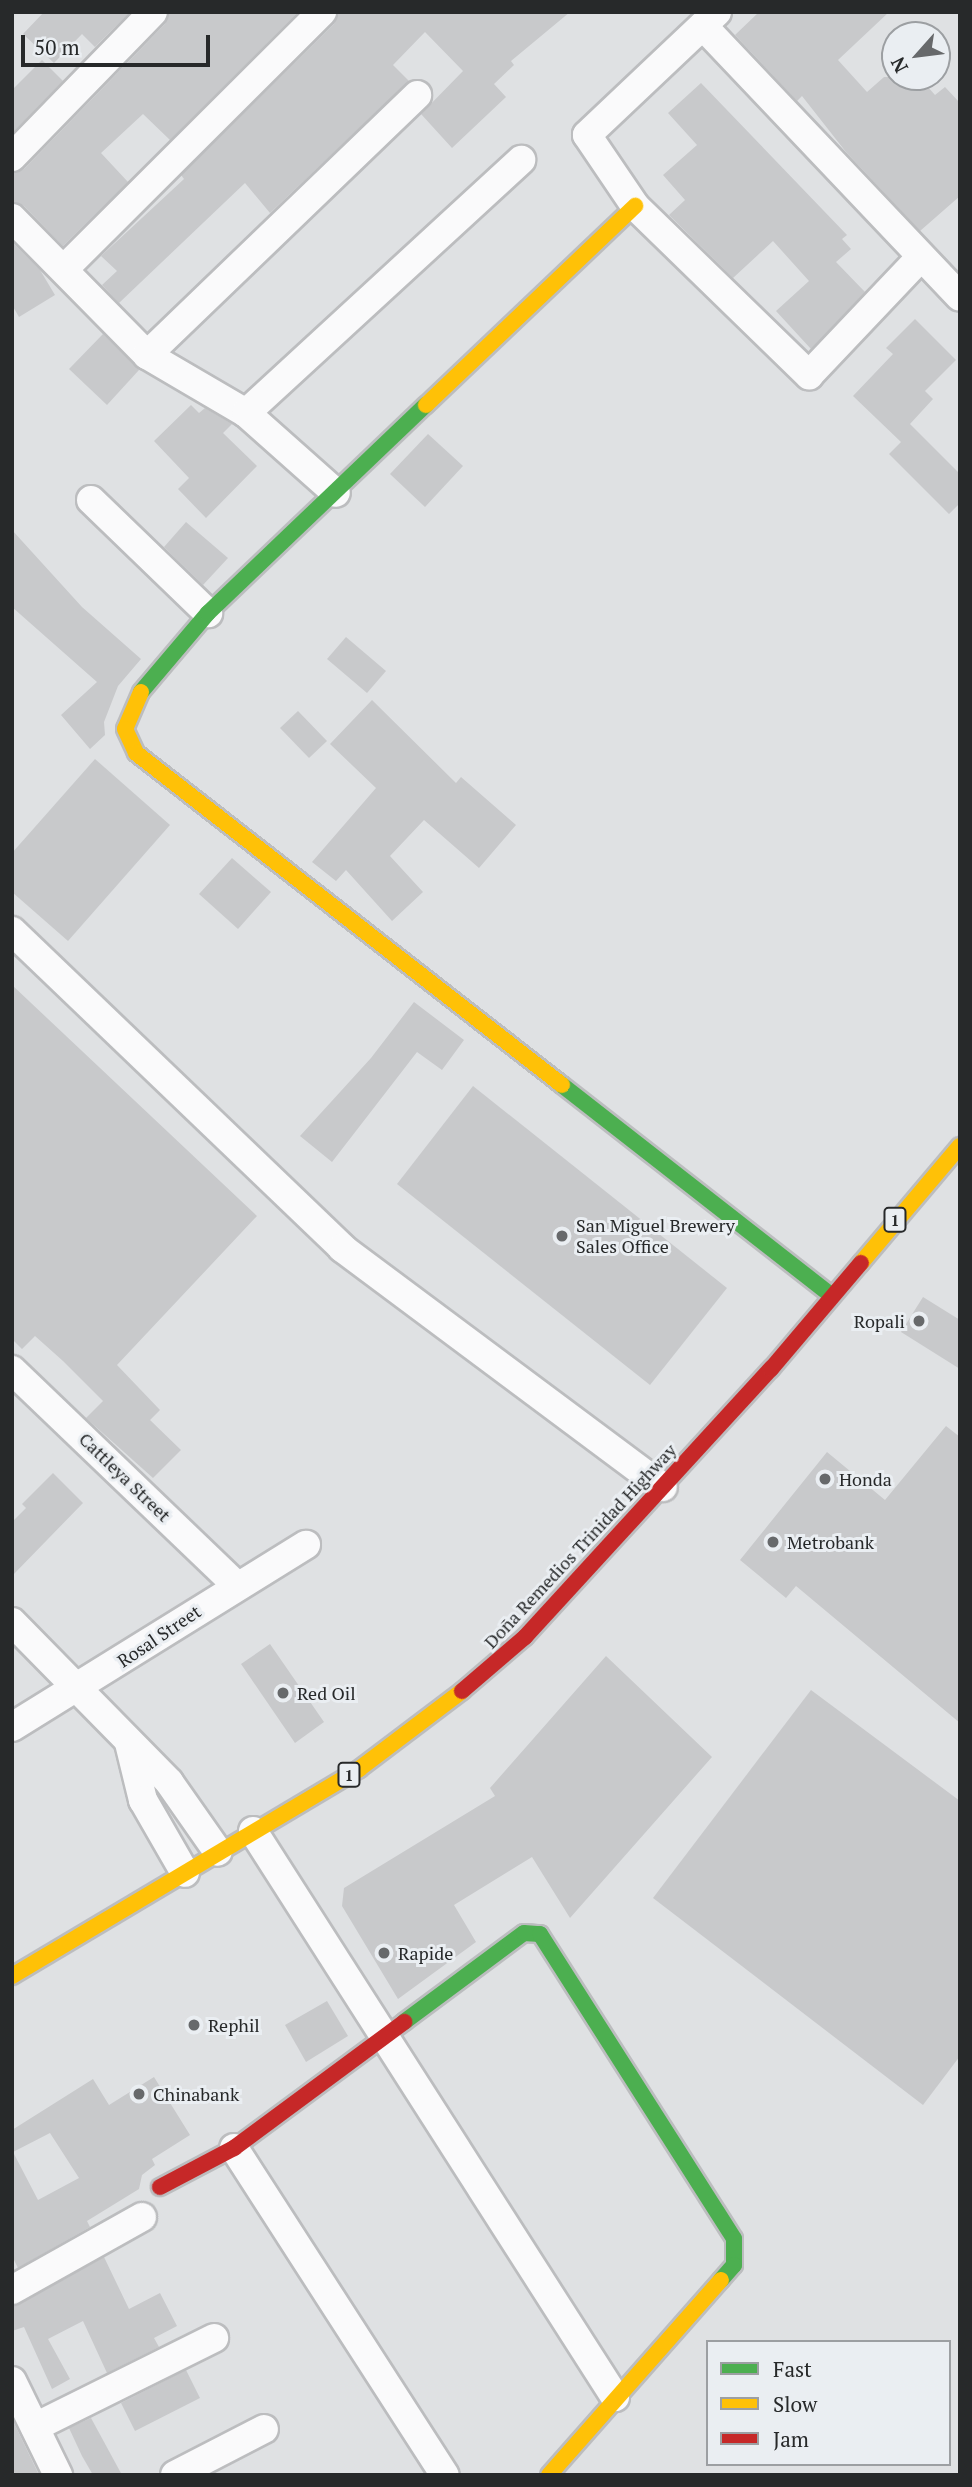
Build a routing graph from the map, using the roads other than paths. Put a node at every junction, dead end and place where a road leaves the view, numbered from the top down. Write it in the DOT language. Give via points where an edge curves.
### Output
graph roads {
  1 [pos="153,12"];
  2 [pos="322,12"];
  3 [pos="710,19"];
  4 [pos="417,95"];
  5 [pos="12,156"];
  6 [pos="521,160"];
  7 [pos="635,206"];
  8 [pos="12,218"];
  9 [pos="920,258"];
  10 [pos="65,268"];
  11 [pos="960,297"];
  12 [pos="147,355"];
  13 [pos="246,413"];
  14 [pos="336,493"];
  15 [pos="91,500"];
  16 [pos="208,613"];
  17 [pos="12,931"];
  18 [pos="960,1146"];
  19 [pos="831,1295"];
  20 [pos="12,1370"];
  21 [pos="663,1487"];
  22 [pos="306,1545"];
  23 [pos="236,1585"];
  24 [pos="12,1622"];
  25 [pos="81,1688"];
  26 [pos="12,1727"];
  27 [pos="128,1740"];
  28 [pos="253,1831"];
  29 [pos="218,1852"];
  30 [pos="185,1873"];
  31 [pos="12,1976"];
  32 [pos="384,2036"];
  33 [pos="234,2148"];
  34 [pos="160,2187"];
  35 [pos="142,2217"];
  36 [pos="12,2290"];
  37 [pos="214,2338"];
  38 [pos="12,2381"];
  39 [pos="615,2398"];
  40 [pos="35,2427"];
  41 [pos="264,2429"];
  42 [pos="58,2475"];
  43 [pos="175,2475"];
  44 [pos="445,2475"];
  45 [pos="549,2475"];
  1 -- 5 [label="street"];
  2 -- 10 [label="street"];
  3 -- 7 [label="street" via="587,135"];
  3 -- 9 [label="street"];
  4 -- 12 [label="street"];
  6 -- 13 [label="street"];
  7 -- 9 [label="street" via="810,375"];
  7 -- 14 [label="main road"];
  8 -- 10 [label="street"];
  9 -- 11 [label="street"];
  10 -- 12 [label="street"];
  12 -- 13 [label="street"];
  13 -- 14 [label="street"];
  14 -- 16 [label="main road"];
  15 -- 16 [label="street"];
  16 -- 19 [label="main road" via="135,700 125,729 136,753"];
  17 -- 21 [label="street" via="342,1248"];
  18 -- 19 [label="main road, Doña Remedios Trinidad Highway / 1"];
  19 -- 21 [label="main road, Doña Remedios Trinidad Highway / 1"];
  20 -- 23 [label="street, Cattleya Street"];
  21 -- 28 [label="main road, Doña Remedios Trinidad Highway / 1" via="525,1637 467,1689 393,1747"];
  22 -- 23 [label="street, Rosal Street"];
  23 -- 25 [label="street, Rosal Street"];
  24 -- 25 [label="street"];
  25 -- 26 [label="street, Rosal Street"];
  25 -- 27 [label="street"];
  27 -- 29 [label="street" via="169,1782"];
  27 -- 30 [label="street" via="143,1800"];
  28 -- 29 [label="main road, Doña Remedios Trinidad Highway / 1"];
  28 -- 32 [label="street"];
  29 -- 30 [label="main road, Doña Remedios Trinidad Highway / 1"];
  30 -- 31 [label="main road, Doña Remedios Trinidad Highway / 1"];
  32 -- 33 [label="main road"];
  32 -- 39 [label="street"];
  32 -- 39 [label="main road" via="524,1933 540,1934 548,1946 734,2239 734,2265"];
  33 -- 34 [label="main road"];
  33 -- 44 [label="street"];
  35 -- 36 [label="street"];
  37 -- 40 [label="street"];
  38 -- 40 [label="street"];
  39 -- 45 [label="main road"];
  40 -- 42 [label="street"];
  41 -- 43 [label="street"];
}
